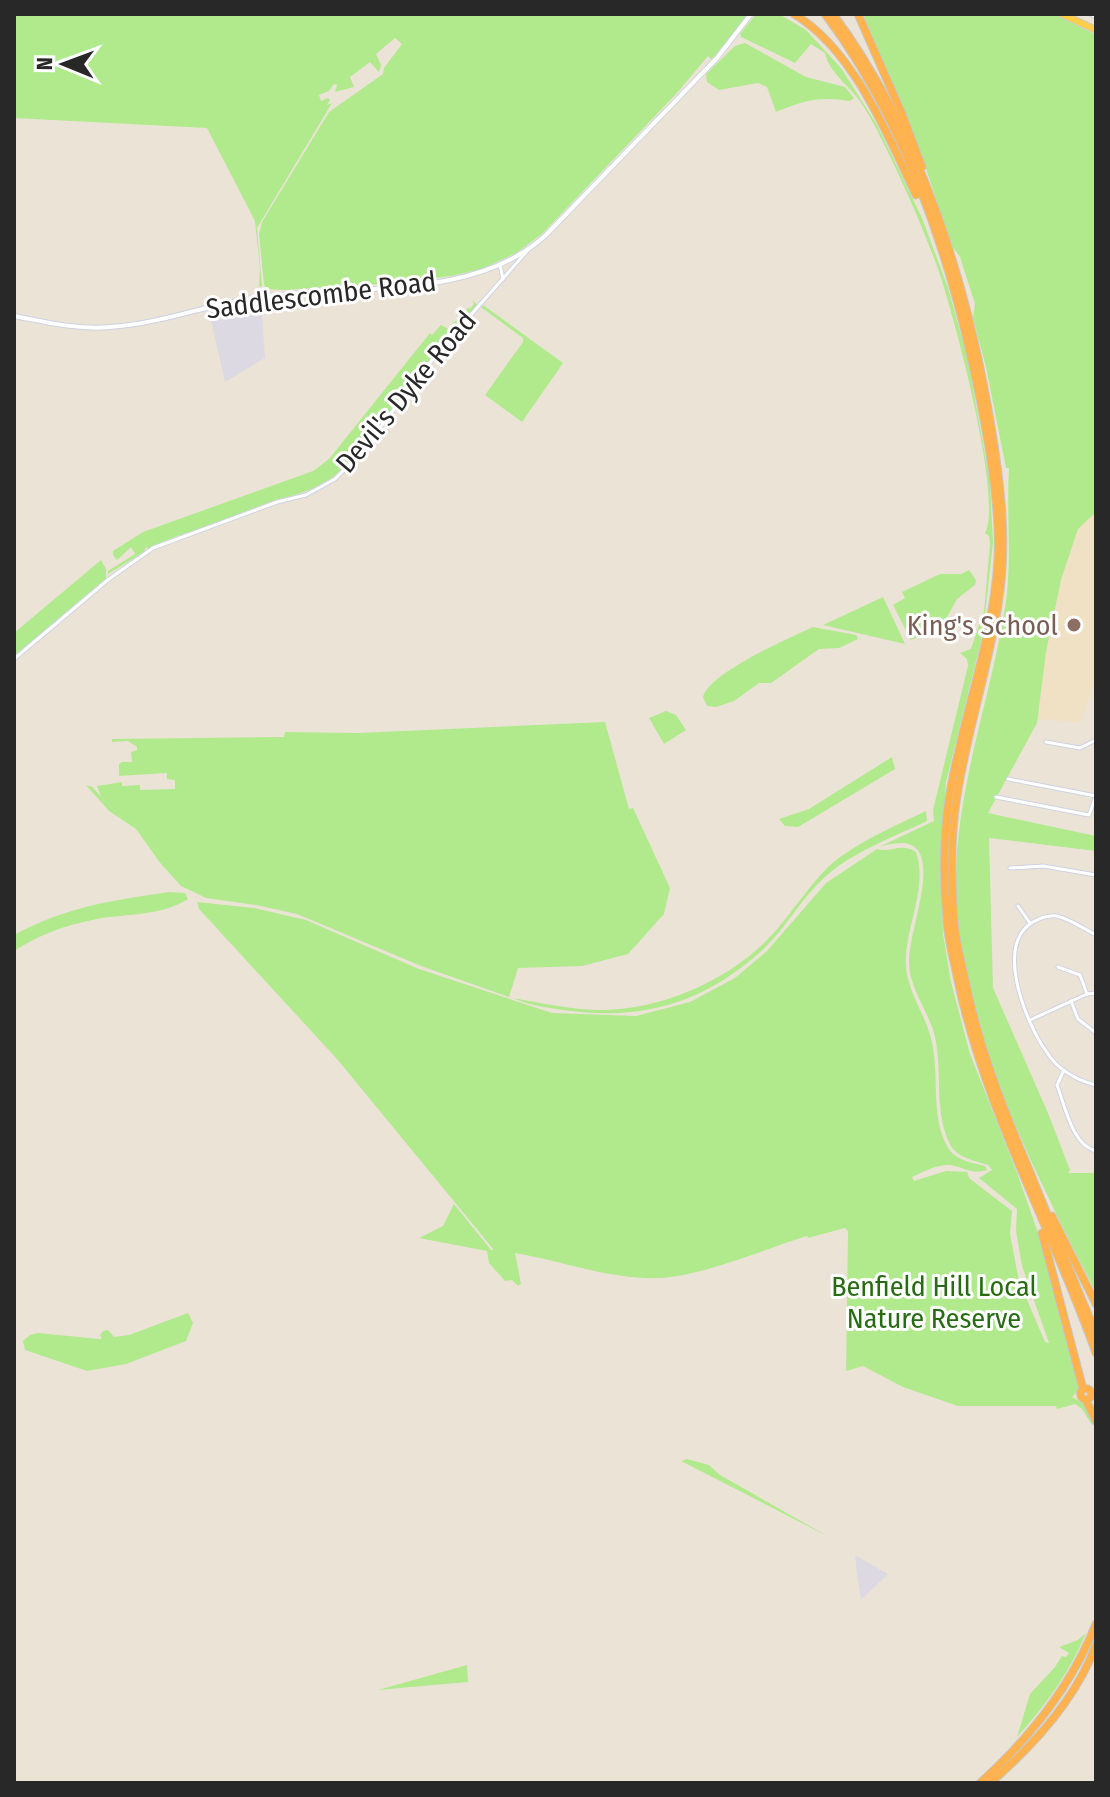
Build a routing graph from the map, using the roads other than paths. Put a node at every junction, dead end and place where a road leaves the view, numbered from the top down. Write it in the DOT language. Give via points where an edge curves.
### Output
graph roads {
  1 [pos="751,14"];
  2 [pos="794,14"];
  3 [pos="825,14"];
  4 [pos="833,14"];
  5 [pos="858,14"];
  6 [pos="1062,14"];
  7 [pos="1090,14"];
  8 [pos="1096,17"];
  9 [pos="1096,30"];
  10 [pos="932,204"];
  11 [pos="934,233"];
  12 [pos="528,250"];
  13 [pos="500,265"];
  14 [pos="503,279"];
  15 [pos="14,316"];
  16 [pos="14,659"];
  17 [pos="1096,740"];
  18 [pos="1046,742"];
  19 [pos="1008,779"];
  20 [pos="1096,796"];
  21 [pos="996,797"];
  22 [pos="1089,815"];
  23 [pos="1096,819"];
  24 [pos="1010,868"];
  25 [pos="1096,875"];
  26 [pos="1018,906"];
  27 [pos="1030,923"];
  28 [pos="1096,935"];
  29 [pos="1058,967"];
  30 [pos="1096,993"];
  31 [pos="1087,994"];
  32 [pos="1071,1001"];
  33 [pos="1030,1020"];
  34 [pos="1096,1033"];
  35 [pos="1064,1070"];
  36 [pos="1096,1085"];
  37 [pos="1096,1151"];
  38 [pos="1031,1175"];
  39 [pos="1034,1200"];
  40 [pos="1096,1304"];
  41 [pos="1096,1333"];
  42 [pos="1096,1353"];
  43 [pos="1089,1393"];
  44 [pos="1096,1421"];
  45 [pos="1096,1624"];
  46 [pos="1095,1648"];
  47 [pos="980,1783"];
  48 [pos="990,1783"];
  1 -- 12 [label="street, Devil's Dyke Road" via="717,58"];
  2 -- 11 [label="highway" via="826,41 862,90"];
  3 -- 11 [label="highway" via="888,117"];
  4 -- 10 [label="highway" via="894,115"];
  5 -- 10 [label="highway" via="907,126"];
  6 -- 9 [label="main road"];
  7 -- 8 [label="street"];
  10 -- 38 [label="highway" via="983,374 1002,499 1004,559 999,605 957,797 954,925 974,1027"];
  11 -- 39 [label="highway" via="976,375 996,498 998,558 950,794 947,924 968,1029"];
  12 -- 13 [label="street, Saddlescombe Road"];
  12 -- 14 [label="street, Devil's Dyke Road"];
  13 -- 14 [label="street"];
  13 -- 15 [label="street, Saddlescombe Road" via="426,283 250,298 113,327 82,328"];
  14 -- 16 [label="street, Devil's Dyke Road" via="335,479 306,495 153,548"];
  17 -- 18 [label="street" via="1080,748"];
  19 -- 20 [label="street"];
  20 -- 22 [label="street"];
  21 -- 22 [label="street"];
  22 -- 23 [label="street"];
  24 -- 25 [label="street" via="1043,866"];
  26 -- 27 [label="street"];
  27 -- 28 [label="street" via="1056,916"];
  27 -- 33 [label="street" via="1019,941 1014,970"];
  29 -- 31 [label="street" via="1080,975"];
  30 -- 31 [label="street"];
  31 -- 32 [label="street"];
  32 -- 33 [label="street"];
  32 -- 34 [label="street" via="1078,1019"];
  33 -- 35 [label="street" via="1046,1053"];
  35 -- 36 [label="street"];
  35 -- 37 [label="street" via="1057,1085 1079,1141"];
  38 -- 40 [label="highway"];
  38 -- 41 [label="highway"];
  39 -- 42 [label="highway"];
  39 -- 43 [label="highway"];
  43 -- 44 [label="highway"];
  45 -- 47 [label="highway" via="1047,1713"];
  46 -- 48 [label="highway" via="1063,1706"];
}
